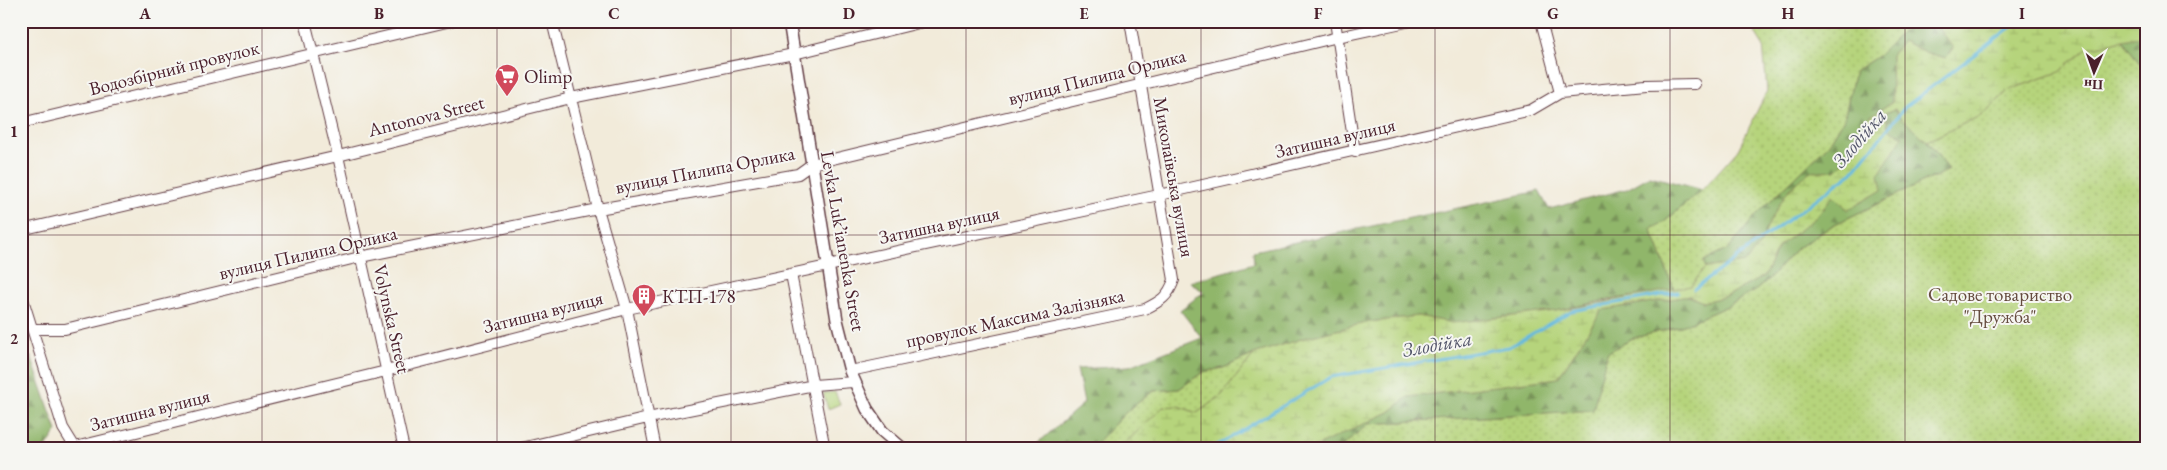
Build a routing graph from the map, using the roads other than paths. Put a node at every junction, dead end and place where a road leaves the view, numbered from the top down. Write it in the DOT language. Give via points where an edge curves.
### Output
graph roads {
  1 [pos="305,21"];
  2 [pos="451,21"];
  3 [pos="552,21"];
  4 [pos="789,21"];
  5 [pos="927,21"];
  6 [pos="1130,21"];
  7 [pos="1335,21"];
  8 [pos="1410,21"];
  9 [pos="1541,21"];
  10 [pos="1338,37"];
  11 [pos="312,53"];
  12 [pos="794,54"];
  13 [pos="1695,84"];
  14 [pos="1140,85"];
  15 [pos="1560,93"];
  16 [pos="571,98"];
  17 [pos="21,123"];
  18 [pos="1354,152"];
  19 [pos="338,156"];
  20 [pos="812,164"];
  21 [pos="1159,195"];
  22 [pos="598,208"];
  23 [pos="21,230"];
  24 [pos="360,258"];
  25 [pos="829,267"];
  26 [pos="791,274"];
  27 [pos="1174,280"];
  28 [pos="21,293"];
  29 [pos="627,309"];
  30 [pos="32,329"];
  31 [pos="386,371"];
  32 [pos="852,377"];
  33 [pos="814,385"];
  34 [pos="648,418"];
  35 [pos="76,448"];
  36 [pos="404,449"];
  37 [pos="517,449"];
  38 [pos="655,449"];
  39 [pos="825,449"];
  40 [pos="903,449"];
  1 -- 11 [label="street, Volynska Street"];
  2 -- 11 [label="street, Водозбірний провулок"];
  3 -- 16 [label="street"];
  4 -- 12 [label="street, Levka Lukʼianenka Street"];
  5 -- 12 [label="street, Antonova Street"];
  6 -- 14 [label="street, Миколаївська вулиця"];
  7 -- 10 [label="street"];
  8 -- 10 [label="street, вулиця Пилипа Орлика"];
  9 -- 15 [label="street"];
  10 -- 14 [label="street, вулиця Пилипа Орлика"];
  10 -- 18 [label="street"];
  11 -- 17 [label="street, Водозбірний провулок"];
  11 -- 19 [label="street, Volynska Street"];
  12 -- 16 [label="street, Antonova Street"];
  12 -- 20 [label="street, Levka Lukʼianenka Street"];
  13 -- 15 [label="street, Затишна вулиця"];
  14 -- 20 [label="street, вулиця Пилипа Орлика"];
  14 -- 21 [label="street, Миколаївська вулиця"];
  15 -- 18 [label="street, Затишна вулиця" via="1531,110"];
  16 -- 19 [label="street, Antonova Street"];
  16 -- 22 [label="street"];
  18 -- 21 [label="street, Затишна вулиця"];
  19 -- 23 [label="street, Antonova Street"];
  19 -- 24 [label="street, Volynska Street"];
  20 -- 22 [label="street, вулиця Пилипа Орлика" via="798,174"];
  20 -- 25 [label="street, Levka Lukʼianenka Street"];
  21 -- 25 [label="street, Затишна вулиця"];
  21 -- 27 [label="street, Миколаївська вулиця"];
  22 -- 24 [label="street, вулиця Пилипа Орлика"];
  22 -- 29 [label="street"];
  24 -- 30 [label="street, вулиця Пилипа Орлика" via="65,329"];
  24 -- 31 [label="street, Volynska Street"];
  25 -- 26 [label="street, Затишна вулиця"];
  25 -- 32 [label="street, Levka Lukʼianenka Street" via="837,320"];
  26 -- 29 [label="street, Затишна вулиця"];
  26 -- 33 [label="street"];
  27 -- 32 [label="street, провулок Максима Залізняка" via="1170,292 1145,309"];
  28 -- 30 [label="street"];
  29 -- 31 [label="street, Затишна вулиця"];
  29 -- 34 [label="street"];
  30 -- 35 [label="street" via="63,428"];
  31 -- 35 [label="street, Затишна вулиця"];
  31 -- 36 [label="street, Volynska Street"];
  32 -- 33 [label="street, провулок Максима Залізняка"];
  32 -- 40 [label="street, Levka Lukʼianenka Street" via="882,431"];
  33 -- 34 [label="street, провулок Максима Залізняка"];
  33 -- 39 [label="street"];
  34 -- 37 [label="street, провулок Максима Залізняка"];
  34 -- 38 [label="street"];
}
